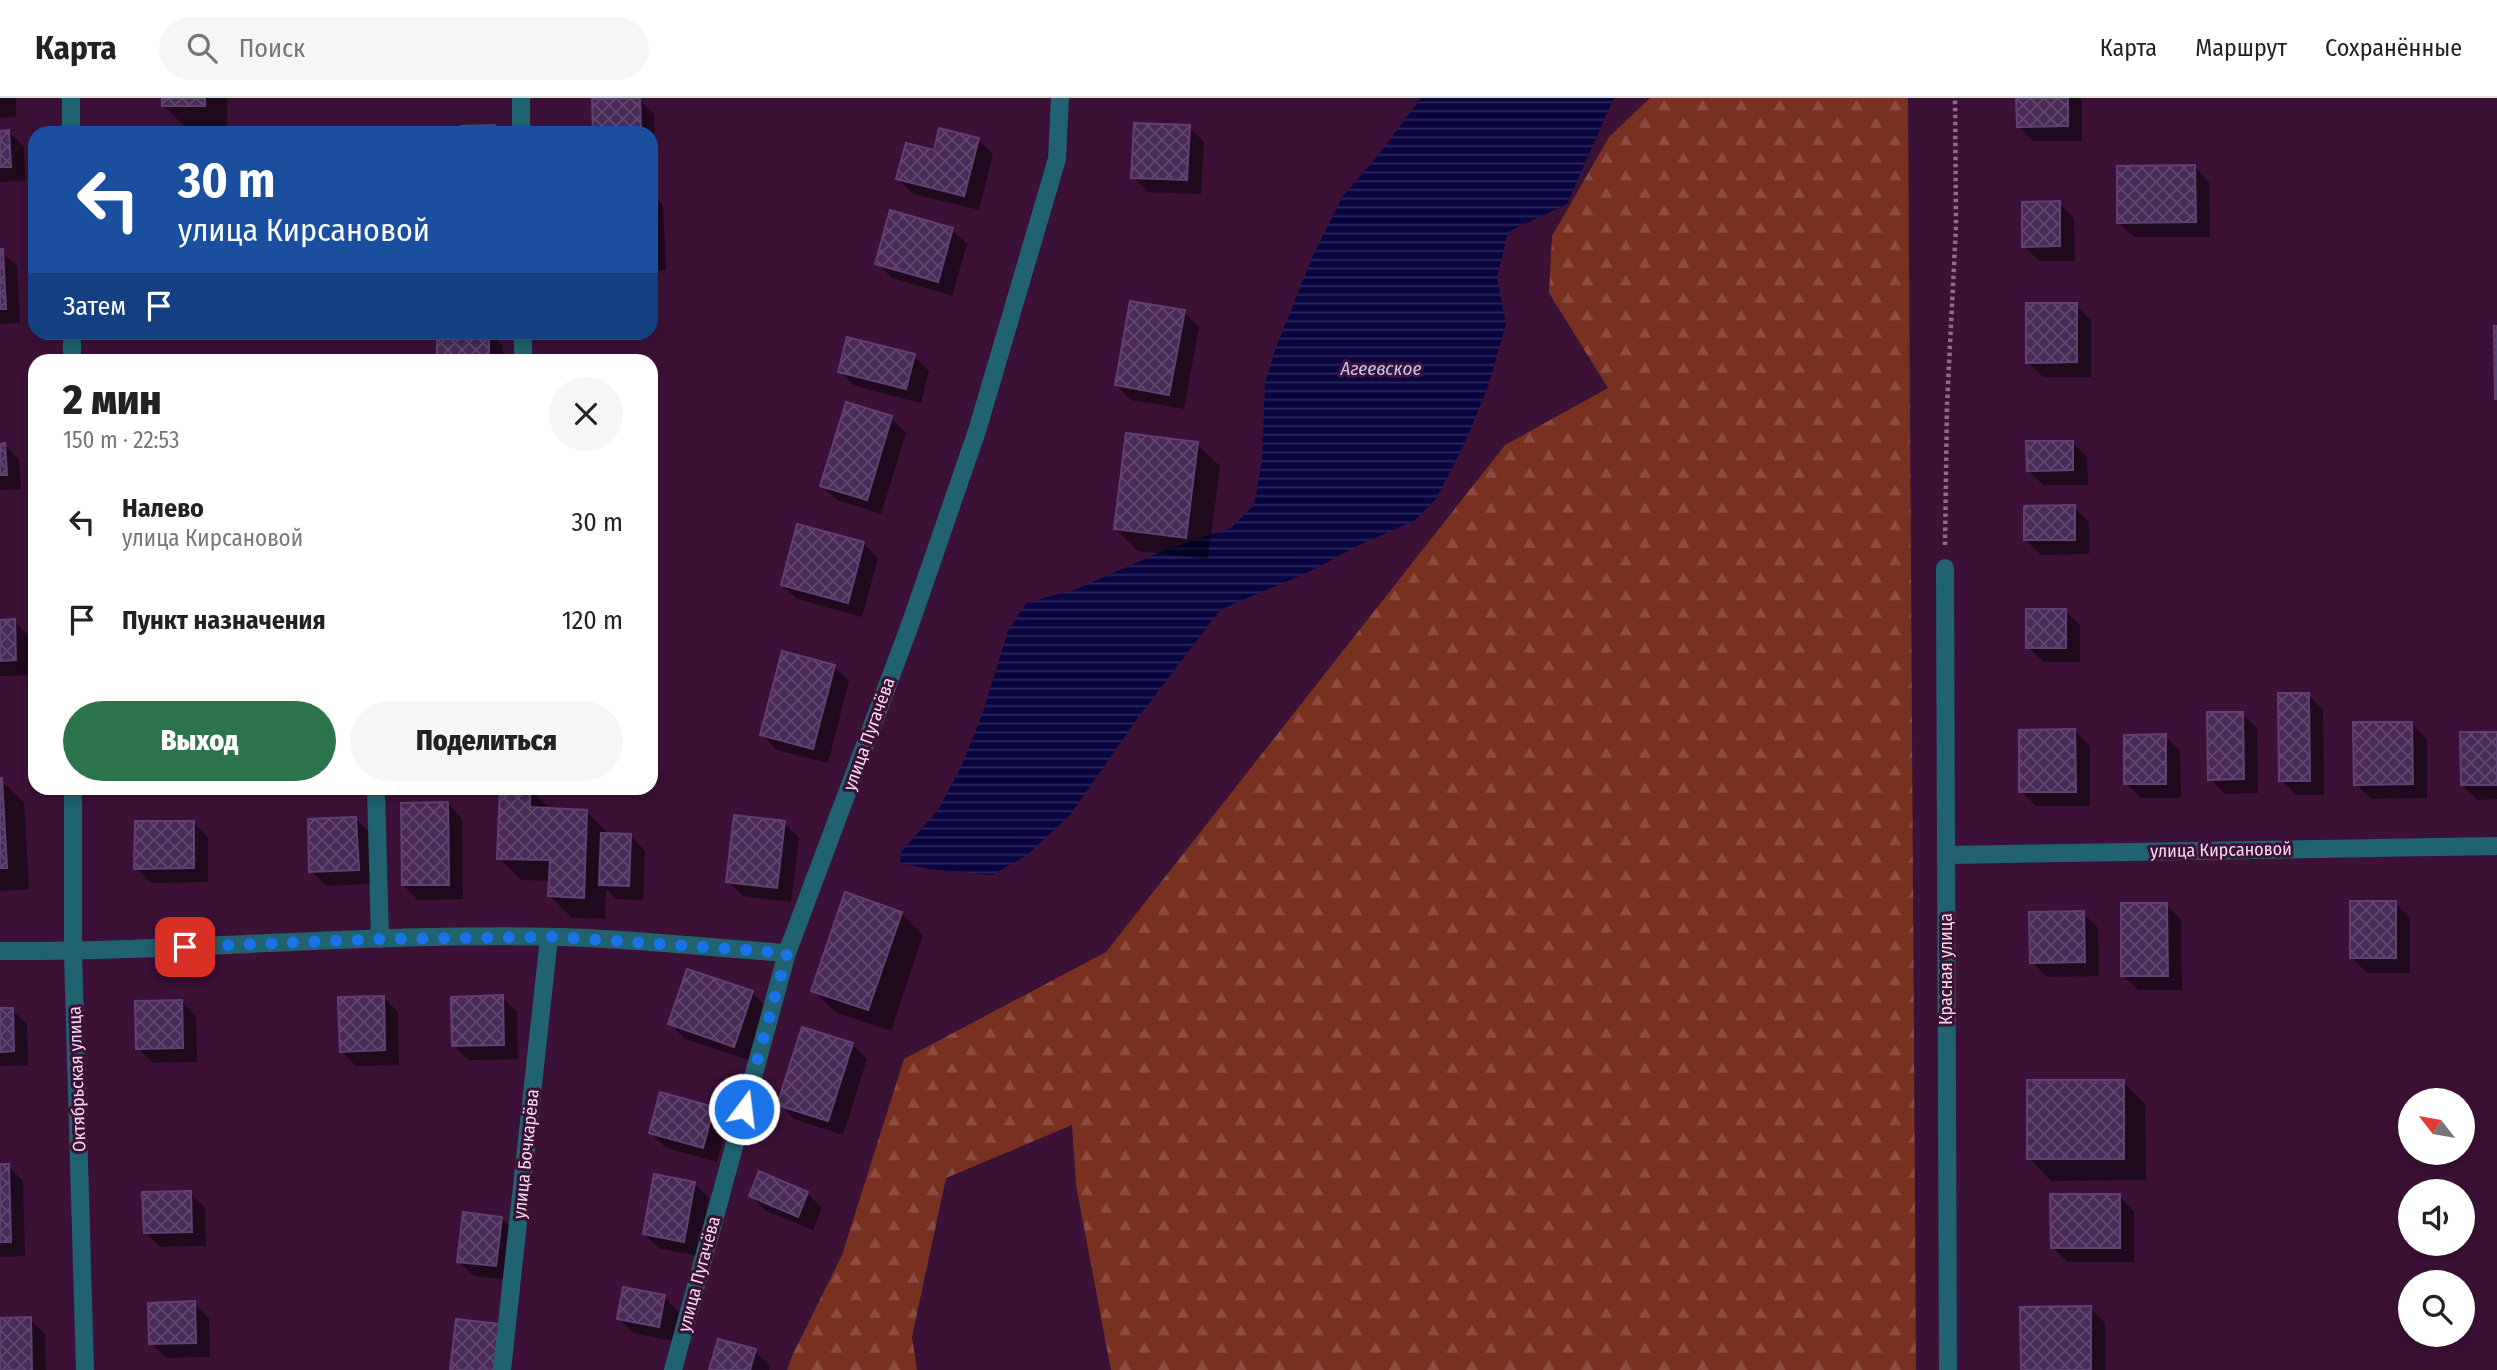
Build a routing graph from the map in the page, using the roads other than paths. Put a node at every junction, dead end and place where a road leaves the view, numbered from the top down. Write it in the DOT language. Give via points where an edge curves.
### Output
graph roads {
  1 [pos="71,98"];
  2 [pos="521,98"];
  3 [pos="1060,98"];
  4 [pos="71,126"];
  5 [pos="521,126"];
  6 [pos="1945,568"];
  7 [pos="73,795"];
  8 [pos="376,795"];
  9 [pos="2497,846"];
  10 [pos="1946,855"];
  11 [pos="549,937"];
  12 [pos="380,939"];
  13 [pos="0,951"];
  14 [pos="73,952"];
  15 [pos="787,953"];
  16 [pos="85,1370"];
  17 [pos="502,1370"];
  18 [pos="673,1370"];
  19 [pos="1948,1370"];
  1 -- 4 [label="street"];
  2 -- 5 [label="street"];
  3 -- 15 [label="street, улица Пугачёва" via="1057,159 977,431"];
  6 -- 10 [label="street, Красная улица"];
  7 -- 14 [label="street, Октябрьская улица"];
  8 -- 12 [label="street"];
  9 -- 10 [label="street, улица Кирсановой"];
  10 -- 19 [label="street, Красная улица"];
  11 -- 12 [label="street"];
  11 -- 15 [label="street"];
  11 -- 17 [label="street, улица Бочкарёва"];
  12 -- 14 [label="street"];
  13 -- 14 [label="street"];
  14 -- 16 [label="street, Октябрьская улица"];
  15 -- 18 [label="street, улица Пугачёва"];
}
